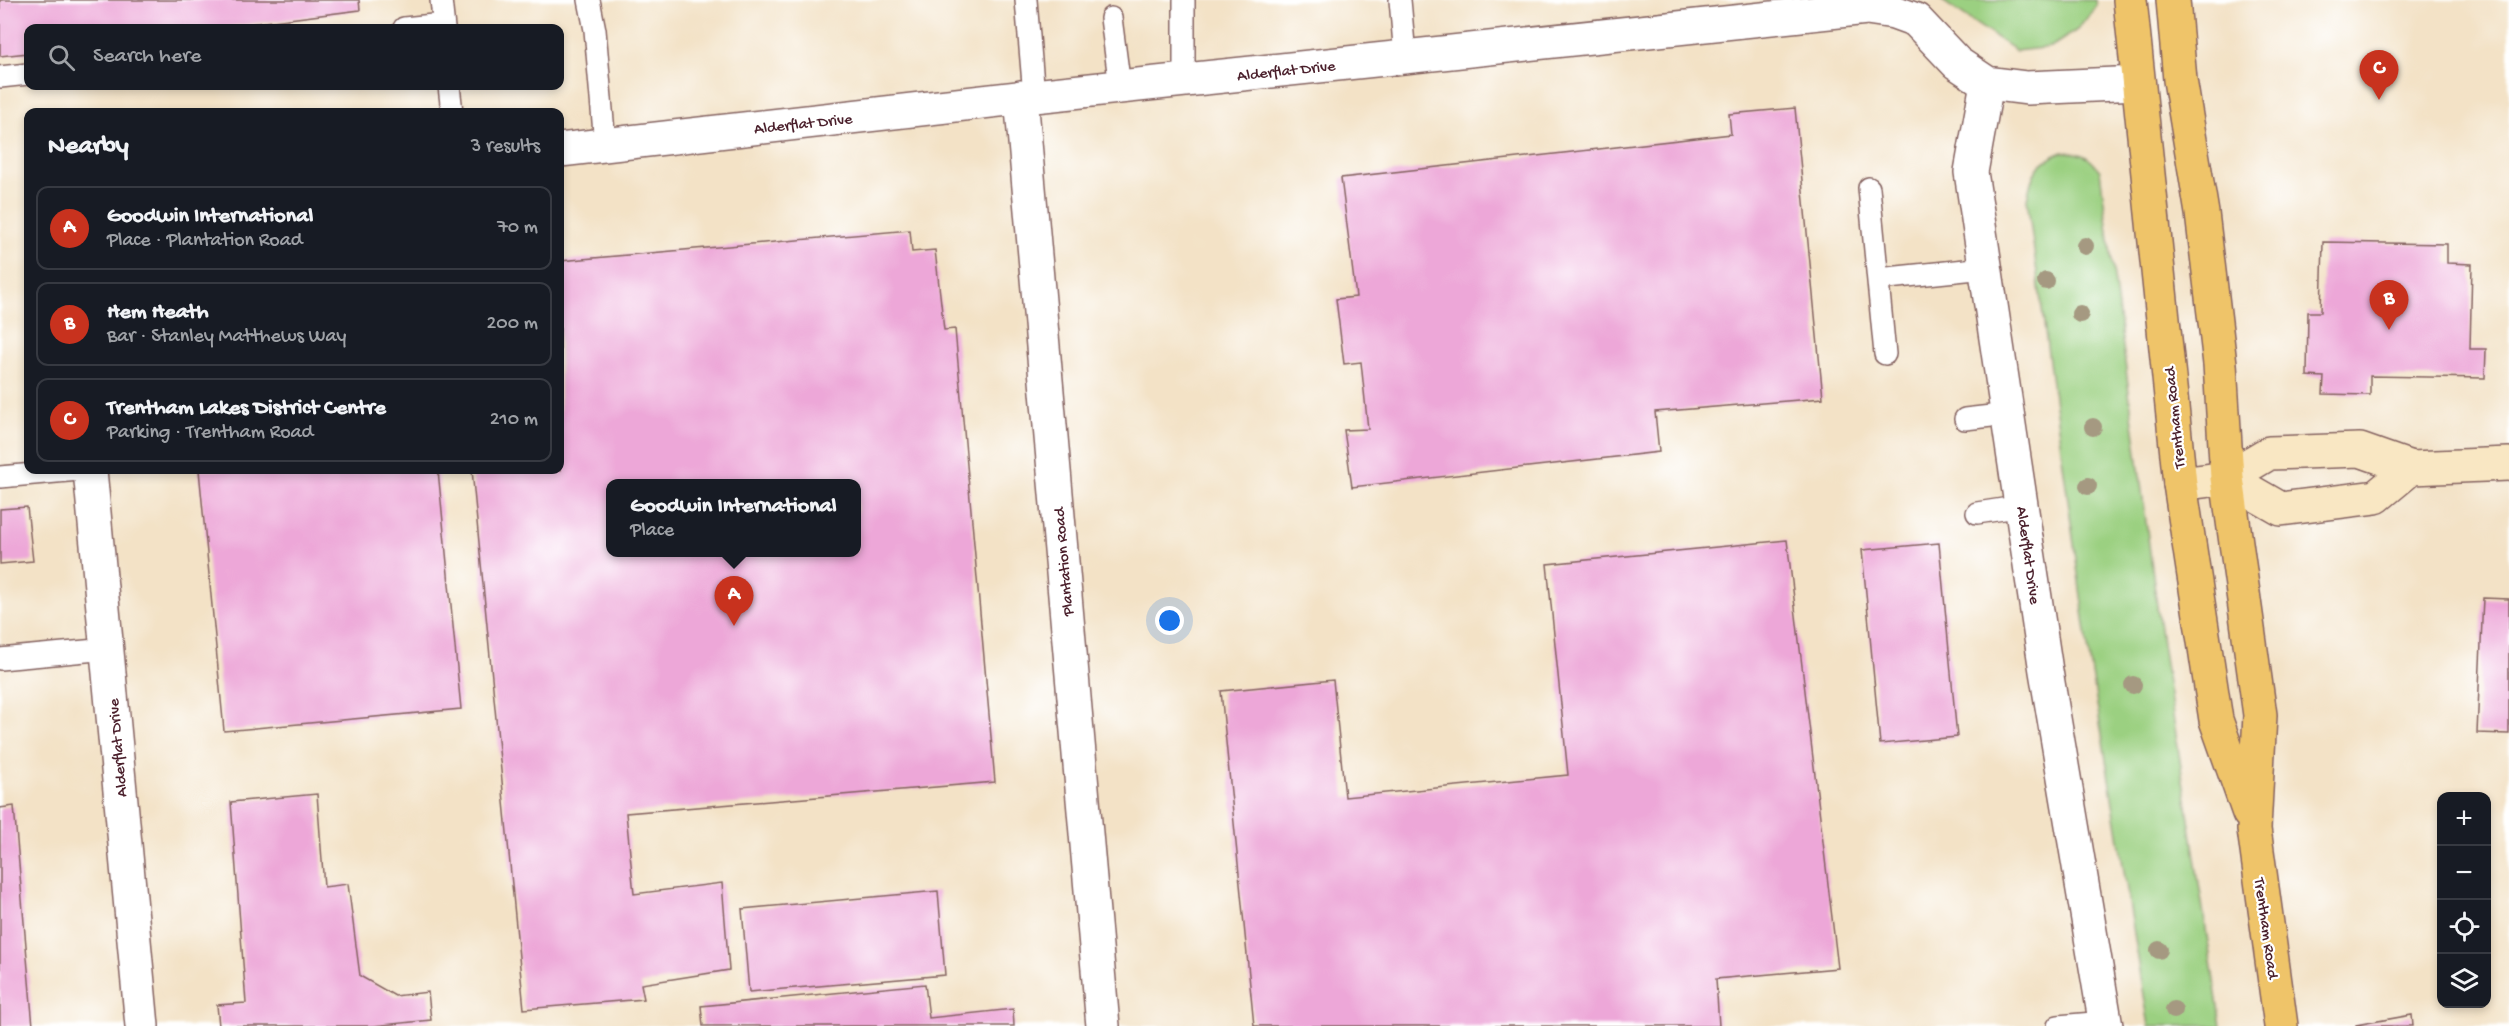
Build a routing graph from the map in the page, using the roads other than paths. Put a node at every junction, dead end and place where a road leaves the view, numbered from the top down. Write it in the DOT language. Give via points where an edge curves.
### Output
graph roads {
  1 [pos="441,0"];
  2 [pos="589,0"];
  3 [pos="1026,0"];
  4 [pos="1184,0"];
  5 [pos="1400,0"];
  6 [pos="2130,0"];
  7 [pos="2173,0"];
  8 [pos="1750,10"];
  9 [pos="1111,18"];
  10 [pos="444,24"];
  11 [pos="1405,56"];
  12 [pos="24,74"];
  13 [pos="0,77"];
  14 [pos="1184,80"];
  15 [pos="1987,83"];
  16 [pos="2138,83"];
  17 [pos="1120,87"];
  18 [pos="449,90"];
  19 [pos="1028,97"];
  20 [pos="452,108"];
  21 [pos="605,144"];
  22 [pos="564,149"];
  23 [pos="1869,188"];
  24 [pos="1985,268"];
  25 [pos="1878,279"];
  26 [pos="1885,354"];
  27 [pos="2009,414"];
  28 [pos="1965,419"];
  29 [pos="2509,464"];
  30 [pos="2411,468"];
  31 [pos="34,474"];
  32 [pos="90,474"];
  33 [pos="0,477"];
  34 [pos="2227,478"];
  35 [pos="2180,484"];
  36 [pos="2023,506"];
  37 [pos="1977,513"];
  38 [pos="107,649"];
  39 [pos="0,659"];
  40 [pos="2254,829"];
  41 [pos="2105,1024"];
  42 [pos="142,1026"];
  43 [pos="1103,1026"];
  44 [pos="2058,1026"];
  45 [pos="2281,1026"];
  1 -- 10 [label="lane"];
  2 -- 21 [label="lane"];
  3 -- 19 [label="lane"];
  4 -- 14 [label="lane"];
  5 -- 11 [label="lane"];
  6 -- 16 [label="main road, Trentham Road"];
  7 -- 34 [label="main road, Trentham Road" via="2180,80 2202,213 2220,364"];
  8 -- 11 [label="street, Alderflat Drive"];
  8 -- 15 [label="street, Alderflat Drive" via="1867,8 1894,12 1916,20 1958,63"];
  9 -- 17 [label="lane"];
  11 -- 14 [label="street, Alderflat Drive"];
  12 -- 13 [label="lane"];
  14 -- 17 [label="street, Alderflat Drive"];
  15 -- 16 [label="street, Alderflat Drive" via="2027,88"];
  15 -- 24 [label="street, Alderflat Drive" via="1971,172"];
  16 -- 35 [label="main road, Trentham Road"];
  17 -- 19 [label="street, Alderflat Drive"];
  18 -- 20 [label="lane"];
  19 -- 21 [label="street, Alderflat Drive"];
  19 -- 43 [label="street, Plantation Road"];
  21 -- 22 [label="street, Alderflat Drive"];
  23 -- 25 [label="lane"];
  24 -- 25 [label="lane"];
  24 -- 27 [label="street, Alderflat Drive"];
  25 -- 26 [label="lane"];
  27 -- 28 [label="lane"];
  27 -- 36 [label="street, Alderflat Drive"];
  29 -- 30 [label="main road"];
  30 -- 34 [label="main road" via="2360,450 2269,453"];
  30 -- 34 [label="main road" via="2376,497 2281,509"];
  31 -- 33 [label="lane"];
  32 -- 38 [label="street, Alderflat Drive"];
  34 -- 35 [label="main road"];
  34 -- 40 [label="main road, Trentham Road" via="2260,715"];
  35 -- 40 [label="main road, Trentham Road" via="2216,720"];
  36 -- 37 [label="lane"];
  36 -- 41 [label="street, Alderflat Drive" via="2046,671"];
  38 -- 39 [label="lane"];
  38 -- 42 [label="street, Alderflat Drive"];
  40 -- 45 [label="main road, Trentham Road"];
  41 -- 44 [label="lane"];
}
